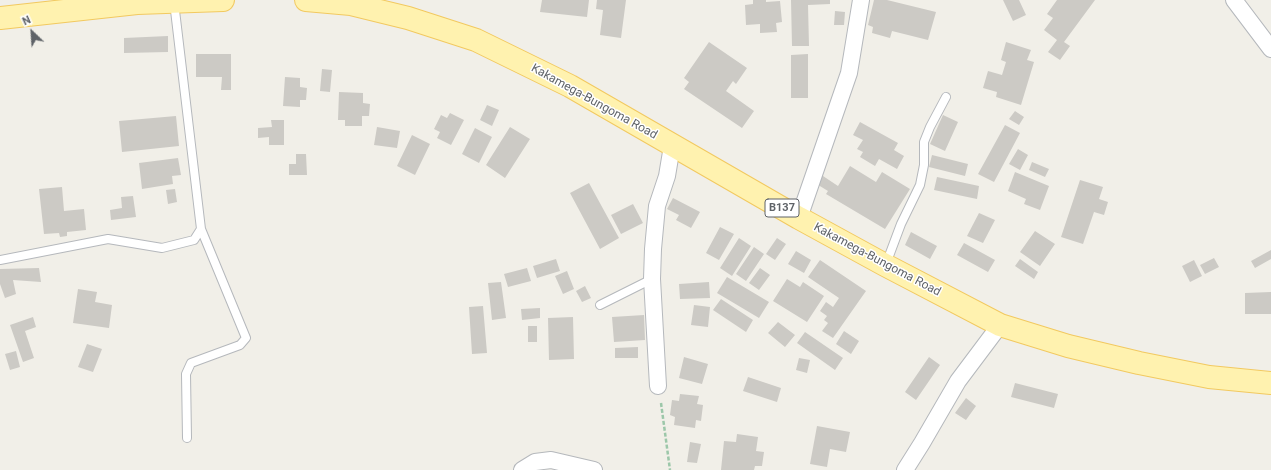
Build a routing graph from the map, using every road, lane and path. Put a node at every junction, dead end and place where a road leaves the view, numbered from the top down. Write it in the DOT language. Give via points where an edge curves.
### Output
graph roads {
  1 [pos="223,0"];
  2 [pos="306,0"];
  3 [pos="861,0"];
  4 [pos="1234,0"];
  5 [pos="138,2"];
  6 [pos="174,2"];
  7 [pos="0,18"];
  8 [pos="1271,49"];
  9 [pos="946,97"];
  10 [pos="672,146"];
  11 [pos="798,218"];
  12 [pos="201,229"];
  13 [pos="0,260"];
  14 [pos="885,265"];
  15 [pos="652,279"];
  16 [pos="600,305"];
  17 [pos="1000,325"];
  18 [pos="1271,383"];
  19 [pos="658,386"];
  20 [pos="187,438"];
  21 [pos="522,470"];
  22 [pos="594,470"];
  23 [pos="670,470"];
  24 [pos="905,470"];
  1 -- 6 [label="main road"];
  2 -- 10 [label="main road, Kakamega-Bungoma Road / B137" via="351,4 408,18 476,40 570,86"];
  3 -- 11 [label="street" via="849,73"];
  4 -- 8 [label="street"];
  5 -- 6 [label="main road"];
  5 -- 7 [label="main road"];
  6 -- 12 [label="lane"];
  9 -- 14 [label="lane" via="924,142 924,165 920,185"];
  10 -- 11 [label="main road, Kakamega-Bungoma Road / B137"];
  10 -- 15 [label="street" via="667,176 657,206"];
  11 -- 14 [label="main road, Kakamega-Bungoma Road / B137"];
  12 -- 13 [label="lane" via="194,240 162,248 108,239"];
  12 -- 20 [label="lane" via="246,338 240,345 191,364 186,374"];
  14 -- 17 [label="main road, Kakamega-Bungoma Road / B137"];
  15 -- 16 [label="lane"];
  15 -- 19 [label="street"];
  17 -- 18 [label="main road, Kakamega-Bungoma Road / B137" via="1068,346 1139,363 1209,377"];
  17 -- 24 [label="street" via="958,381"];
  19 -- 23 [label="path"];
  21 -- 22 [label="street" via="535,462 551,460"];
}
